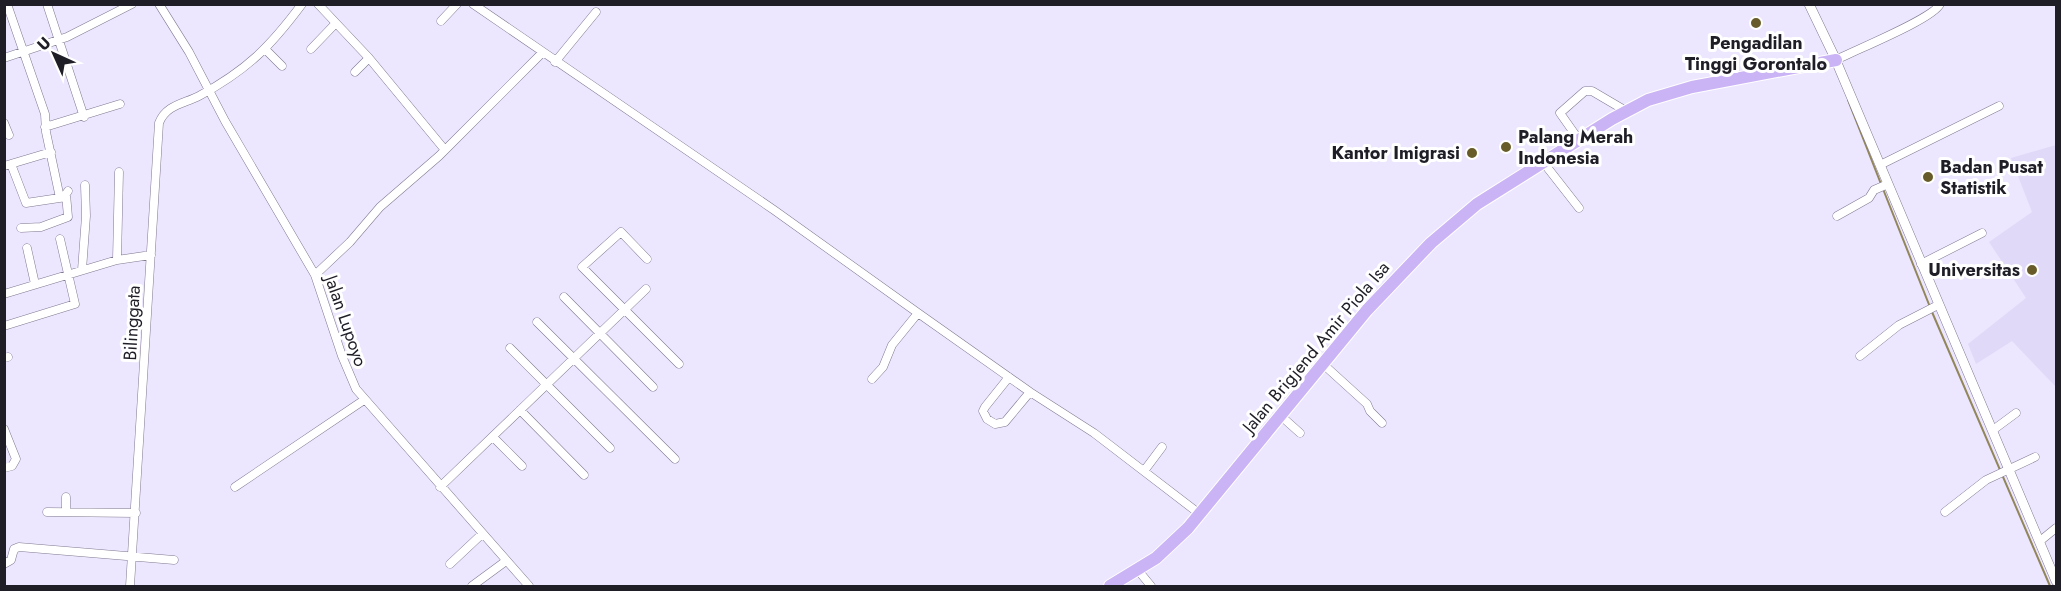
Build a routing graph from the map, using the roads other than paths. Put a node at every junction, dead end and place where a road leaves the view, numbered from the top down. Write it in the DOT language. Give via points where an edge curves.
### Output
graph roads {
  1 [pos="7,4"];
  2 [pos="47,4"];
  3 [pos="132,4"];
  4 [pos="159,4"];
  5 [pos="302,4"];
  6 [pos="318,4"];
  7 [pos="457,4"];
  8 [pos="473,4"];
  9 [pos="1809,4"];
  10 [pos="1940,4"];
  11 [pos="596,12"];
  12 [pos="441,21"];
  13 [pos="335,24"];
  14 [pos="58,39"];
  15 [pos="311,49"];
  16 [pos="267,50"];
  17 [pos="24,51"];
  18 [pos="542,53"];
  19 [pos="4,58"];
  20 [pos="369,58"];
  21 [pos="1836,60"];
  22 [pos="555,62"];
  23 [pos="282,66"];
  24 [pos="355,72"];
  25 [pos="209,90"];
  26 [pos="120,104"];
  27 [pos="1999,106"];
  28 [pos="1626,111"];
  29 [pos="84,117"];
  30 [pos="4,123"];
  31 [pos="45,127"];
  32 [pos="9,135"];
  33 [pos="1579,140"];
  34 [pos="445,150"];
  35 [pos="51,152"];
  36 [pos="1543,162"];
  37 [pos="8,165"];
  38 [pos="1880,165"];
  39 [pos="119,172"];
  40 [pos="85,185"];
  41 [pos="1883,186"];
  42 [pos="65,195"];
  43 [pos="1579,208"];
  44 [pos="1837,216"];
  45 [pos="21,228"];
  46 [pos="1982,233"];
  47 [pos="60,239"];
  48 [pos="27,248"];
  49 [pos="148,255"];
  50 [pos="647,259"];
  51 [pos="117,260"];
  52 [pos="1921,264"];
  53 [pos="82,270"];
  54 [pos="69,274"];
  55 [pos="315,275"];
  56 [pos="35,284"];
  57 [pos="646,290"];
  58 [pos="4,294"];
  59 [pos="564,297"];
  60 [pos="1933,308"];
  61 [pos="625,310"];
  62 [pos="918,313"];
  63 [pos="537,322"];
  64 [pos="4,326"];
  65 [pos="601,333"];
  66 [pos="510,348"];
  67 [pos="1860,356"];
  68 [pos="574,359"];
  69 [pos="679,364"];
  70 [pos="1324,364"];
  71 [pos="1009,377"];
  72 [pos="872,379"];
  73 [pos="547,385"];
  74 [pos="653,387"];
  75 [pos="1030,392"];
  76 [pos="364,400"];
  77 [pos="520,410"];
  78 [pos="2016,413"];
  79 [pos="1281,416"];
  80 [pos="1382,423"];
  81 [pos="4,429"];
  82 [pos="1993,430"];
  83 [pos="1300,432"];
  84 [pos="493,437"];
  85 [pos="1162,447"];
  86 [pos="610,448"];
  87 [pos="2035,457"];
  88 [pos="675,459"];
  89 [pos="522,466"];
  90 [pos="4,468"];
  91 [pos="1144,471"];
  92 [pos="2007,471"];
  93 [pos="584,475"];
  94 [pos="235,487"];
  95 [pos="440,487"];
  96 [pos="66,497"];
  97 [pos="47,512"];
  98 [pos="66,512"];
  99 [pos="132,512"];
  100 [pos="1945,512"];
  101 [pos="1202,515"];
  102 [pos="2056,528"];
  103 [pos="482,534"];
  104 [pos="2040,541"];
  105 [pos="127,557"];
  106 [pos="174,560"];
  107 [pos="506,561"];
  108 [pos="4,564"];
  109 [pos="450,564"];
  110 [pos="1137,569"];
  111 [pos="2056,581"];
  112 [pos="130,586"];
  113 [pos="472,586"];
  114 [pos="529,586"];
  115 [pos="1111,586"];
  116 [pos="1151,586"];
  1 -- 17 [label="street"];
  2 -- 14 [label="street"];
  3 -- 14 [label="street"];
  4 -- 25 [label="street, Jalan Lupoyo"];
  5 -- 16 [label="street, Bilinggata"];
  6 -- 13 [label="street"];
  7 -- 12 [label="street"];
  8 -- 18 [label="street"];
  9 -- 21 [label="street"];
  10 -- 21 [label="street" via="1937,10 1914,23"];
  11 -- 22 [label="street"];
  13 -- 15 [label="street"];
  13 -- 20 [label="street"];
  14 -- 17 [label="street"];
  14 -- 29 [label="street"];
  16 -- 23 [label="street"];
  16 -- 25 [label="street, Bilinggata"];
  17 -- 19 [label="street"];
  17 -- 31 [label="street" via="45,114"];
  18 -- 22 [label="street"];
  18 -- 34 [label="street"];
  20 -- 24 [label="street"];
  20 -- 34 [label="street"];
  21 -- 28 [label="main road, Jalan Brigjend Amir Piola Isa" via="1692,87"];
  21 -- 38 [label="street"];
  22 -- 62 [label="street"];
  25 -- 49 [label="street, Bilinggata" via="169,108 159,123"];
  25 -- 55 [label="street, Jalan Lupoyo"];
  26 -- 29 [label="street"];
  27 -- 38 [label="street"];
  28 -- 33 [label="main road, Jalan Brigjend Amir Piola Isa"];
  28 -- 33 [label="street" via="1592,91 1585,91 1560,113"];
  29 -- 31 [label="street"];
  30 -- 32 [label="street"];
  31 -- 35 [label="street"];
  33 -- 36 [label="main road, Jalan Brigjend Amir Piola Isa"];
  34 -- 55 [label="street" via="380,207"];
  35 -- 37 [label="street"];
  35 -- 42 [label="street"];
  36 -- 43 [label="street"];
  36 -- 70 [label="main road, Jalan Brigjend Amir Piola Isa" via="1477,204 1431,243 1367,310"];
  37 -- 42 [label="street" via="26,203"];
  38 -- 41 [label="street"];
  39 -- 51 [label="street"];
  40 -- 53 [label="street" via="87,216"];
  41 -- 44 [label="street"];
  41 -- 52 [label="street"];
  42 -- 45 [label="street" via="68,217"];
  46 -- 52 [label="street"];
  47 -- 54 [label="street"];
  48 -- 56 [label="street"];
  49 -- 51 [label="street"];
  49 -- 99 [label="street, Bilinggata"];
  50 -- 61 [label="street" via="621,232 582,267"];
  51 -- 53 [label="street"];
  52 -- 60 [label="street"];
  53 -- 54 [label="street"];
  54 -- 56 [label="street"];
  54 -- 64 [label="street" via="76,301 72,306"];
  55 -- 76 [label="street, Jalan Lupoyo" via="350,377"];
  56 -- 58 [label="street"];
  57 -- 61 [label="street"];
  59 -- 65 [label="street"];
  60 -- 67 [label="street" via="1899,326"];
  60 -- 82 [label="street"];
  61 -- 65 [label="street"];
  61 -- 69 [label="street"];
  62 -- 71 [label="street"];
  62 -- 72 [label="street" via="892,345 883,367"];
  63 -- 68 [label="street"];
  65 -- 68 [label="street"];
  65 -- 74 [label="street"];
  66 -- 73 [label="street"];
  68 -- 73 [label="street"];
  68 -- 88 [label="street"];
  70 -- 79 [label="main road, Jalan Brigjend Amir Piola Isa"];
  70 -- 80 [label="street"];
  71 -- 75 [label="street"];
  71 -- 75 [label="street" via="983,411 995,424 1005,422"];
  73 -- 77 [label="street"];
  73 -- 86 [label="street"];
  75 -- 91 [label="street"];
  76 -- 94 [label="street"];
  76 -- 95 [label="street, Jalan Lupoyo"];
  77 -- 84 [label="street"];
  77 -- 93 [label="street"];
  78 -- 82 [label="street"];
  79 -- 83 [label="street"];
  79 -- 101 [label="main road, Jalan Brigjend Amir Piola Isa"];
  81 -- 90 [label="street" via="16,459"];
  82 -- 92 [label="street"];
  84 -- 89 [label="street"];
  84 -- 95 [label="street"];
  85 -- 91 [label="street"];
  87 -- 92 [label="street"];
  91 -- 101 [label="street"];
  92 -- 100 [label="street" via="1974,488"];
  92 -- 104 [label="street"];
  95 -- 103 [label="street, Jalan Lupoyo"];
  96 -- 98 [label="street"];
  97 -- 98 [label="street"];
  98 -- 99 [label="street"];
  99 -- 105 [label="street, Bilinggata"];
  101 -- 110 [label="main road, Jalan Brigjend Amir Piola Isa" via="1166,549"];
  102 -- 104 [label="street"];
  103 -- 107 [label="street, Jalan Lupoyo"];
  103 -- 109 [label="street"];
  104 -- 111 [label="street"];
  105 -- 106 [label="street"];
  105 -- 108 [label="street" via="19,547"];
  105 -- 112 [label="street, Bilinggata"];
  107 -- 113 [label="street"];
  107 -- 114 [label="street, Jalan Lupoyo"];
  110 -- 115 [label="main road, Jalan Brigjend Amir Piola Isa"];
  110 -- 116 [label="street"];
}
